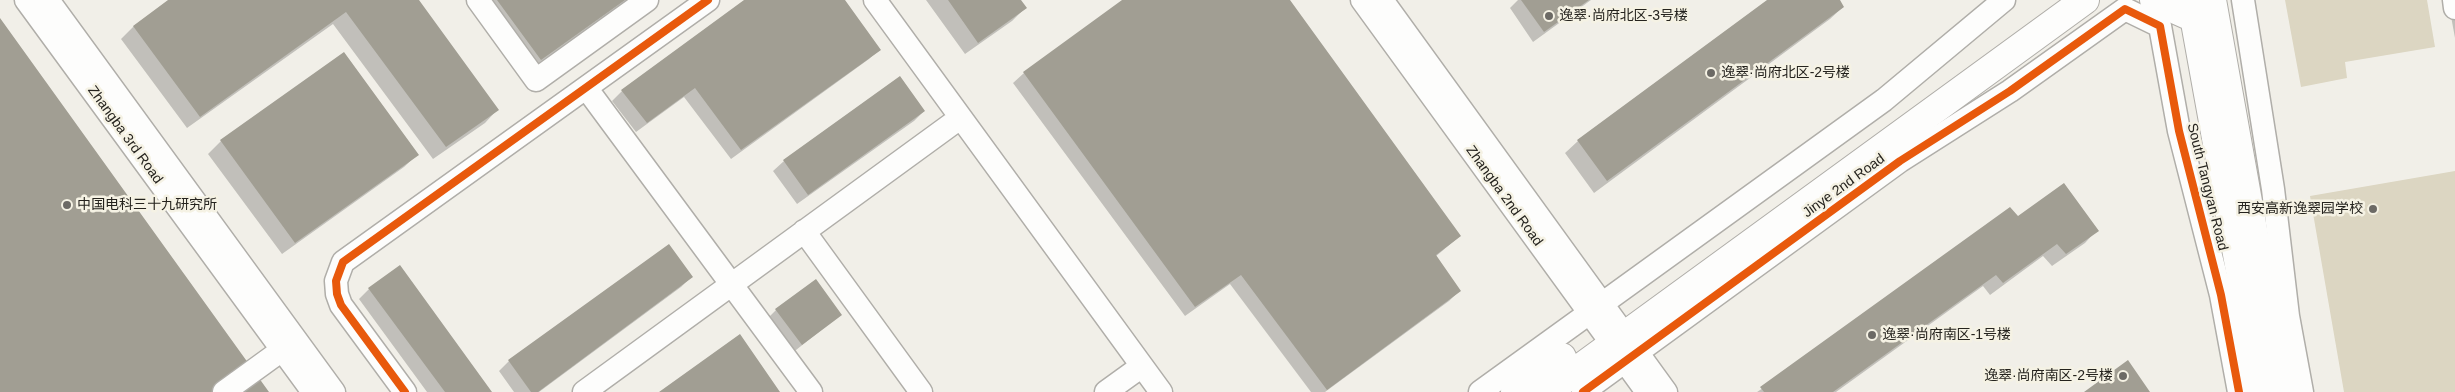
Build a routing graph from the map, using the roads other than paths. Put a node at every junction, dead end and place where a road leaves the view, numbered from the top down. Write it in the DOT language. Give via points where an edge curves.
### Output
graph roads {
  1 [pos="26,0"];
  2 [pos="48,0"];
  3 [pos="478,0"];
  4 [pos="647,0"];
  5 [pos="708,0"];
  6 [pos="875,0"];
  7 [pos="1362,0"];
  8 [pos="1382,0"];
  9 [pos="2004,0"];
  10 [pos="2053,0"];
  11 [pos="2085,0"];
  12 [pos="2154,0"];
  13 [pos="2243,0"];
  14 [pos="2454,0"];
  15 [pos="2199,6"];
  16 [pos="2455,8"];
  17 [pos="2125,9"];
  18 [pos="587,88"];
  19 [pos="960,118"];
  20 [pos="804,230"];
  21 [pos="732,284"];
  22 [pos="1613,332"];
  23 [pos="289,345"];
  24 [pos="1142,366"];
  25 [pos="224,392"];
  26 [pos="313,392"];
  27 [pos="334,392"];
  28 [pos="405,392"];
  29 [pos="584,392"];
  30 [pos="811,392"];
  31 [pos="921,392"];
  32 [pos="1106,392"];
  33 [pos="1161,392"];
  34 [pos="1480,392"];
  35 [pos="1515,392"];
  36 [pos="1546,392"];
  37 [pos="1583,392"];
  38 [pos="1647,392"];
  39 [pos="1666,392"];
  40 [pos="2239,392"];
  41 [pos="2262,392"];
  42 [pos="2282,392"];
  43 [pos="2302,392"];
  1 -- 23 [label="street, Zhangba 3rd Road"];
  2 -- 23 [label="street, Zhangba 3rd Road"];
  3 -- 4 [label="street" via="536,80"];
  5 -- 18 [label="street"];
  6 -- 19 [label="street"];
  7 -- 22 [label="street, Zhangba 2nd Road"];
  8 -- 22 [label="street, Zhangba 2nd Road"];
  9 -- 22 [label="street, Jinye 2nd Road"];
  10 -- 22 [label="main road, Jinye 2nd Road"];
  11 -- 22 [label="main road, Jinye 2nd Road"];
  12 -- 15 [label="main road"];
  13 -- 43 [label="street" via="2273,188 2288,316"];
  14 -- 16 [label="street"];
  15 -- 41 [label="main road, South Tangyan Road"];
  15 -- 42 [label="main road"];
  17 -- 22 [label="street, Jinye 2nd Road" via="2010,91 1900,161"];
  17 -- 40 [label="street, South Tangyan Road" via="2160,26 2179,131 2221,296"];
  18 -- 21 [label="street"];
  18 -- 28 [label="street" via="343,262 336,281 341,305"];
  19 -- 20 [label="street"];
  19 -- 24 [label="street"];
  20 -- 21 [label="street"];
  20 -- 31 [label="street"];
  21 -- 29 [label="street"];
  21 -- 30 [label="street"];
  22 -- 34 [label="street, Jinye 2nd Road"];
  22 -- 35 [label="main road, Jinye 2nd Road"];
  22 -- 36 [label="main road, Jinye 2nd Road"];
  22 -- 37 [label="street, Jinye 2nd Road"];
  22 -- 38 [label="street, Zhangba 2nd Road"];
  22 -- 39 [label="street, Zhangba 2nd Road"];
  23 -- 25 [label="street"];
  23 -- 26 [label="street, Zhangba 3rd Road"];
  23 -- 27 [label="street, Zhangba 3rd Road"];
  24 -- 32 [label="street"];
  24 -- 33 [label="street"];
}
